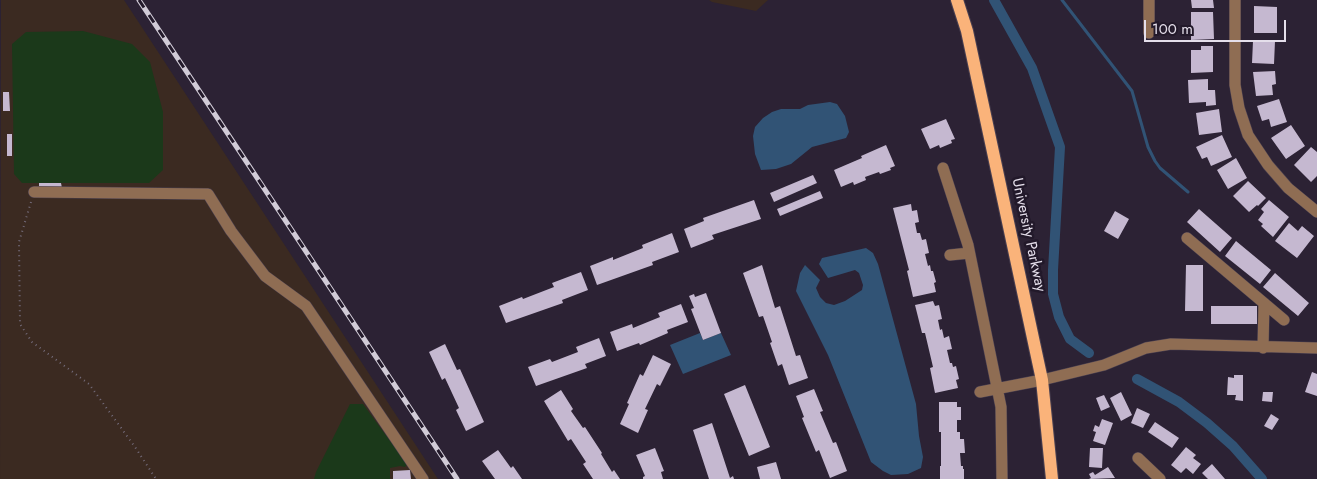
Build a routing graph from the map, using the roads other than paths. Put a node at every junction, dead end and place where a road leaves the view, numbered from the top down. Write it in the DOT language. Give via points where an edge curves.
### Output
graph roads {
  1 [pos="957,0"];
  2 [pos="1149,0"];
  3 [pos="1235,0"];
  4 [pos="1149,33"];
  5 [pos="942,168"];
  6 [pos="34,192"];
  7 [pos="1317,212"];
  8 [pos="1186,238"];
  9 [pos="969,253"];
  10 [pos="950,255"];
  11 [pos="1264,303"];
  12 [pos="1284,320"];
  13 [pos="1263,348"];
  14 [pos="1317,348"];
  15 [pos="1042,380"];
  16 [pos="997,389"];
  17 [pos="980,392"];
  18 [pos="1138,458"];
  19 [pos="423,479"];
  20 [pos="1002,479"];
  21 [pos="1052,479"];
  22 [pos="1160,479"];
  1 -- 15 [label="main road, University Parkway" via="967,31"];
  2 -- 4 [label="street"];
  3 -- 7 [label="street" via="1235,85 1248,135 1283,182"];
  5 -- 9 [label="street"];
  6 -- 19 [label="street" via="208,194 264,276 306,306"];
  8 -- 11 [label="street"];
  9 -- 10 [label="street"];
  9 -- 16 [label="street"];
  11 -- 12 [label="street"];
  11 -- 13 [label="street"];
  13 -- 14 [label="street"];
  13 -- 15 [label="street" via="1188,344 1146,348 1104,365"];
  15 -- 16 [label="street"];
  15 -- 21 [label="main road, University Parkway"];
  16 -- 17 [label="street"];
  16 -- 20 [label="street" via="1001,407"];
  18 -- 22 [label="street"];
}
